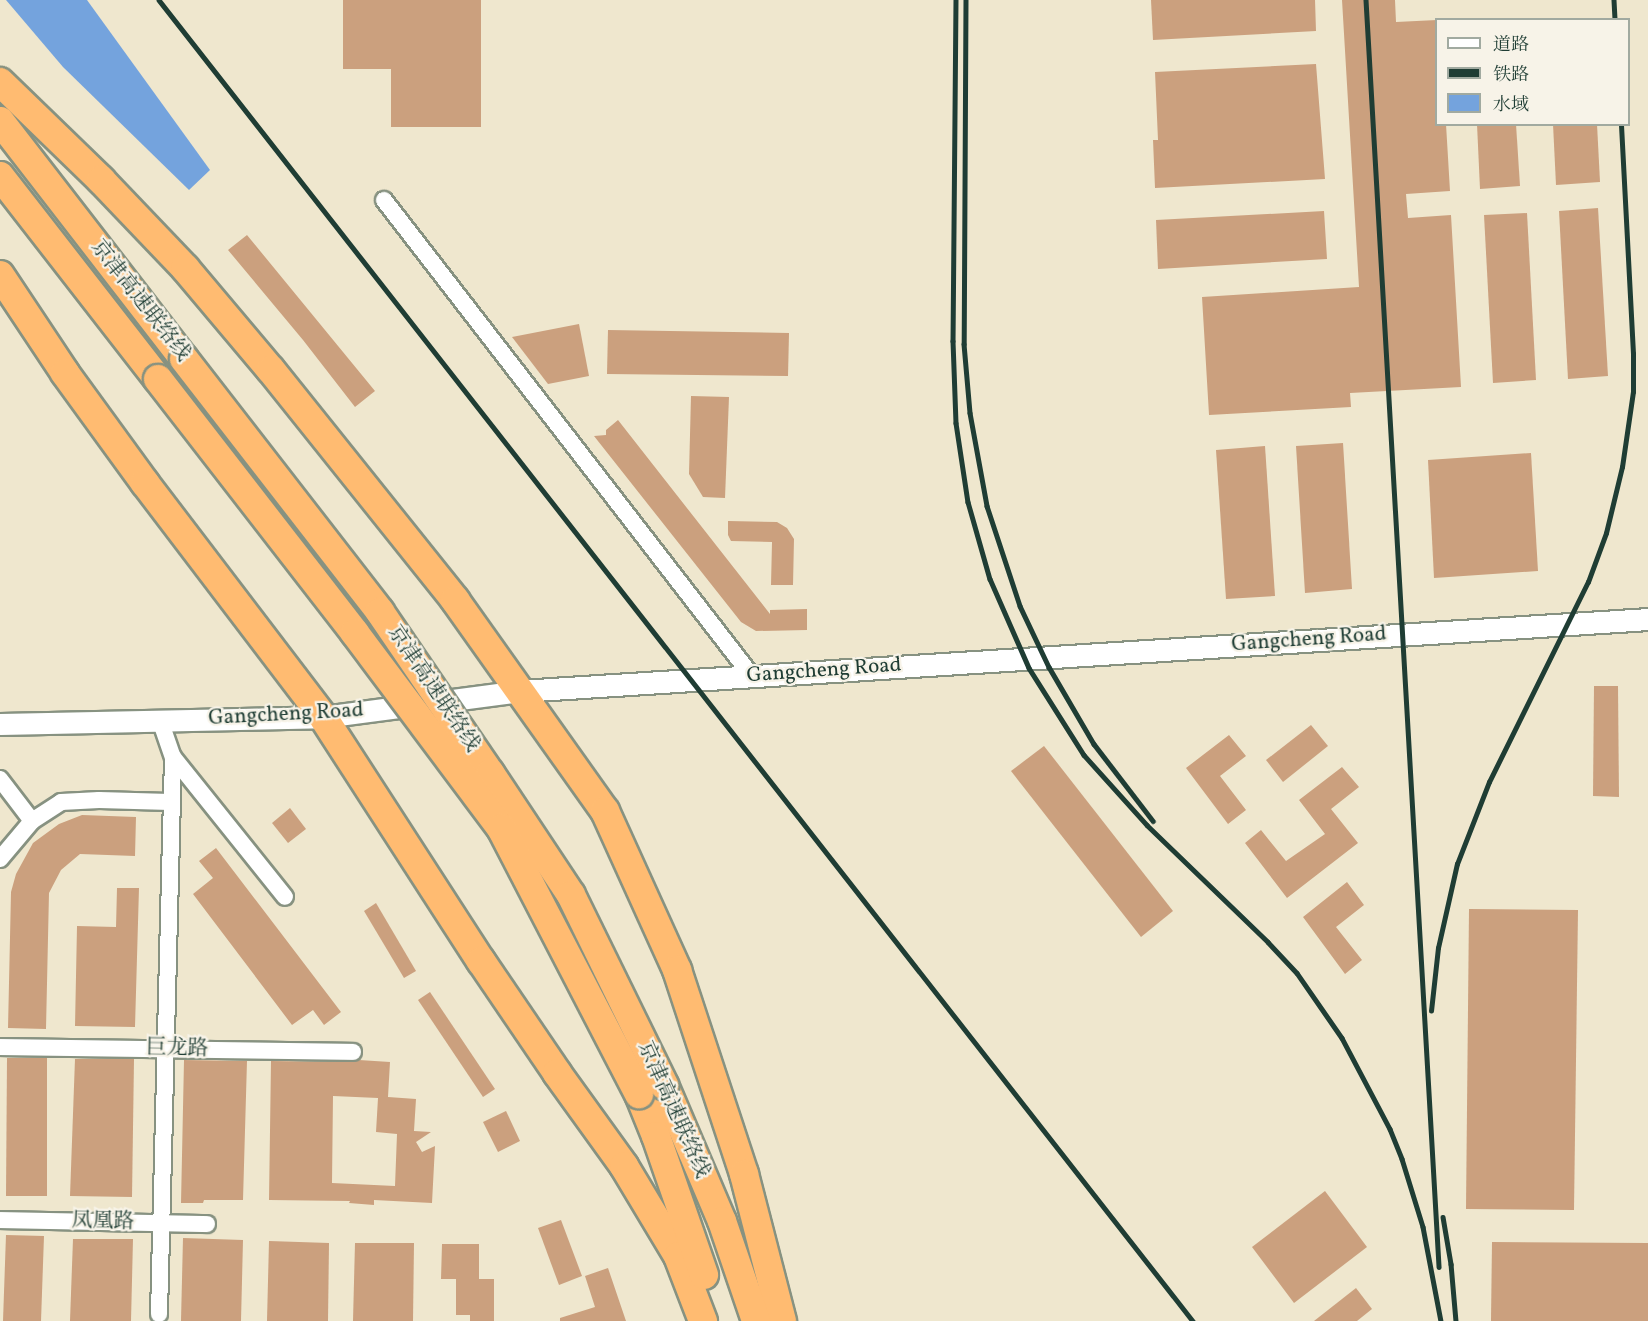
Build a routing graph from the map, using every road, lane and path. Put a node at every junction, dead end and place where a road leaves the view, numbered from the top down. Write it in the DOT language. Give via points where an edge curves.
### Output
graph roads {
  1 [pos="0,82"];
  2 [pos="0,121"];
  3 [pos="0,176"];
  4 [pos="384,200"];
  5 [pos="0,275"];
  6 [pos="1648,619"];
  7 [pos="751,675"];
  8 [pos="520,692"];
  9 [pos="323,717"];
  10 [pos="160,720"];
  11 [pos="0,724"];
  12 [pos="173,757"];
  13 [pos="0,779"];
  14 [pos="170,802"];
  15 [pos="32,821"];
  16 [pos="0,859"];
  17 [pos="285,897"];
  18 [pos="0,1047"];
  19 [pos="164,1049"];
  20 [pos="353,1052"];
  21 [pos="651,1089"];
  22 [pos="0,1220"];
  23 [pos="161,1223"];
  24 [pos="207,1224"];
  25 [pos="159,1314"];
  26 [pos="703,1321"];
  27 [pos="719,1321"];
  28 [pos="756,1321"];
  29 [pos="782,1321"];
  1 -- 8 [label="highway" via="185,268 455,600"];
  2 -- 21 [label="highway, 京津高速联络线, bridge" via="380,612 497,782 571,895"];
  3 -- 21 [label="highway, 京津高速联络线, bridge" via="501,828"];
  4 -- 7 [label="street"];
  5 -- 9 [label="highway" via="65,373"];
  6 -- 7 [label="street, Gangcheng Road"];
  7 -- 8 [label="street, Gangcheng Road"];
  8 -- 9 [label="street, Gangcheng Road"];
  8 -- 29 [label="highway" via="605,811 677,970 744,1174"];
  9 -- 10 [label="street, Gangcheng Road"];
  9 -- 26 [label="highway" via="500,989 624,1166 678,1256"];
  10 -- 11 [label="street, Gangcheng Road"];
  10 -- 12 [label="street"];
  12 -- 14 [label="street"];
  12 -- 17 [label="street"];
  13 -- 15 [label="street"];
  14 -- 15 [label="street" via="62,802"];
  14 -- 19 [label="street"];
  15 -- 16 [label="street"];
  18 -- 19 [label="street, 巨龙路"];
  19 -- 20 [label="street, 巨龙路"];
  19 -- 23 [label="street"];
  21 -- 27 [label="highway, 京津高速联络线" via="656,1136"];
  21 -- 28 [label="highway, 京津高速联络线" via="722,1221"];
  22 -- 23 [label="street, 凤凰路"];
  23 -- 24 [label="street, 凤凰路"];
  23 -- 25 [label="street"];
}
